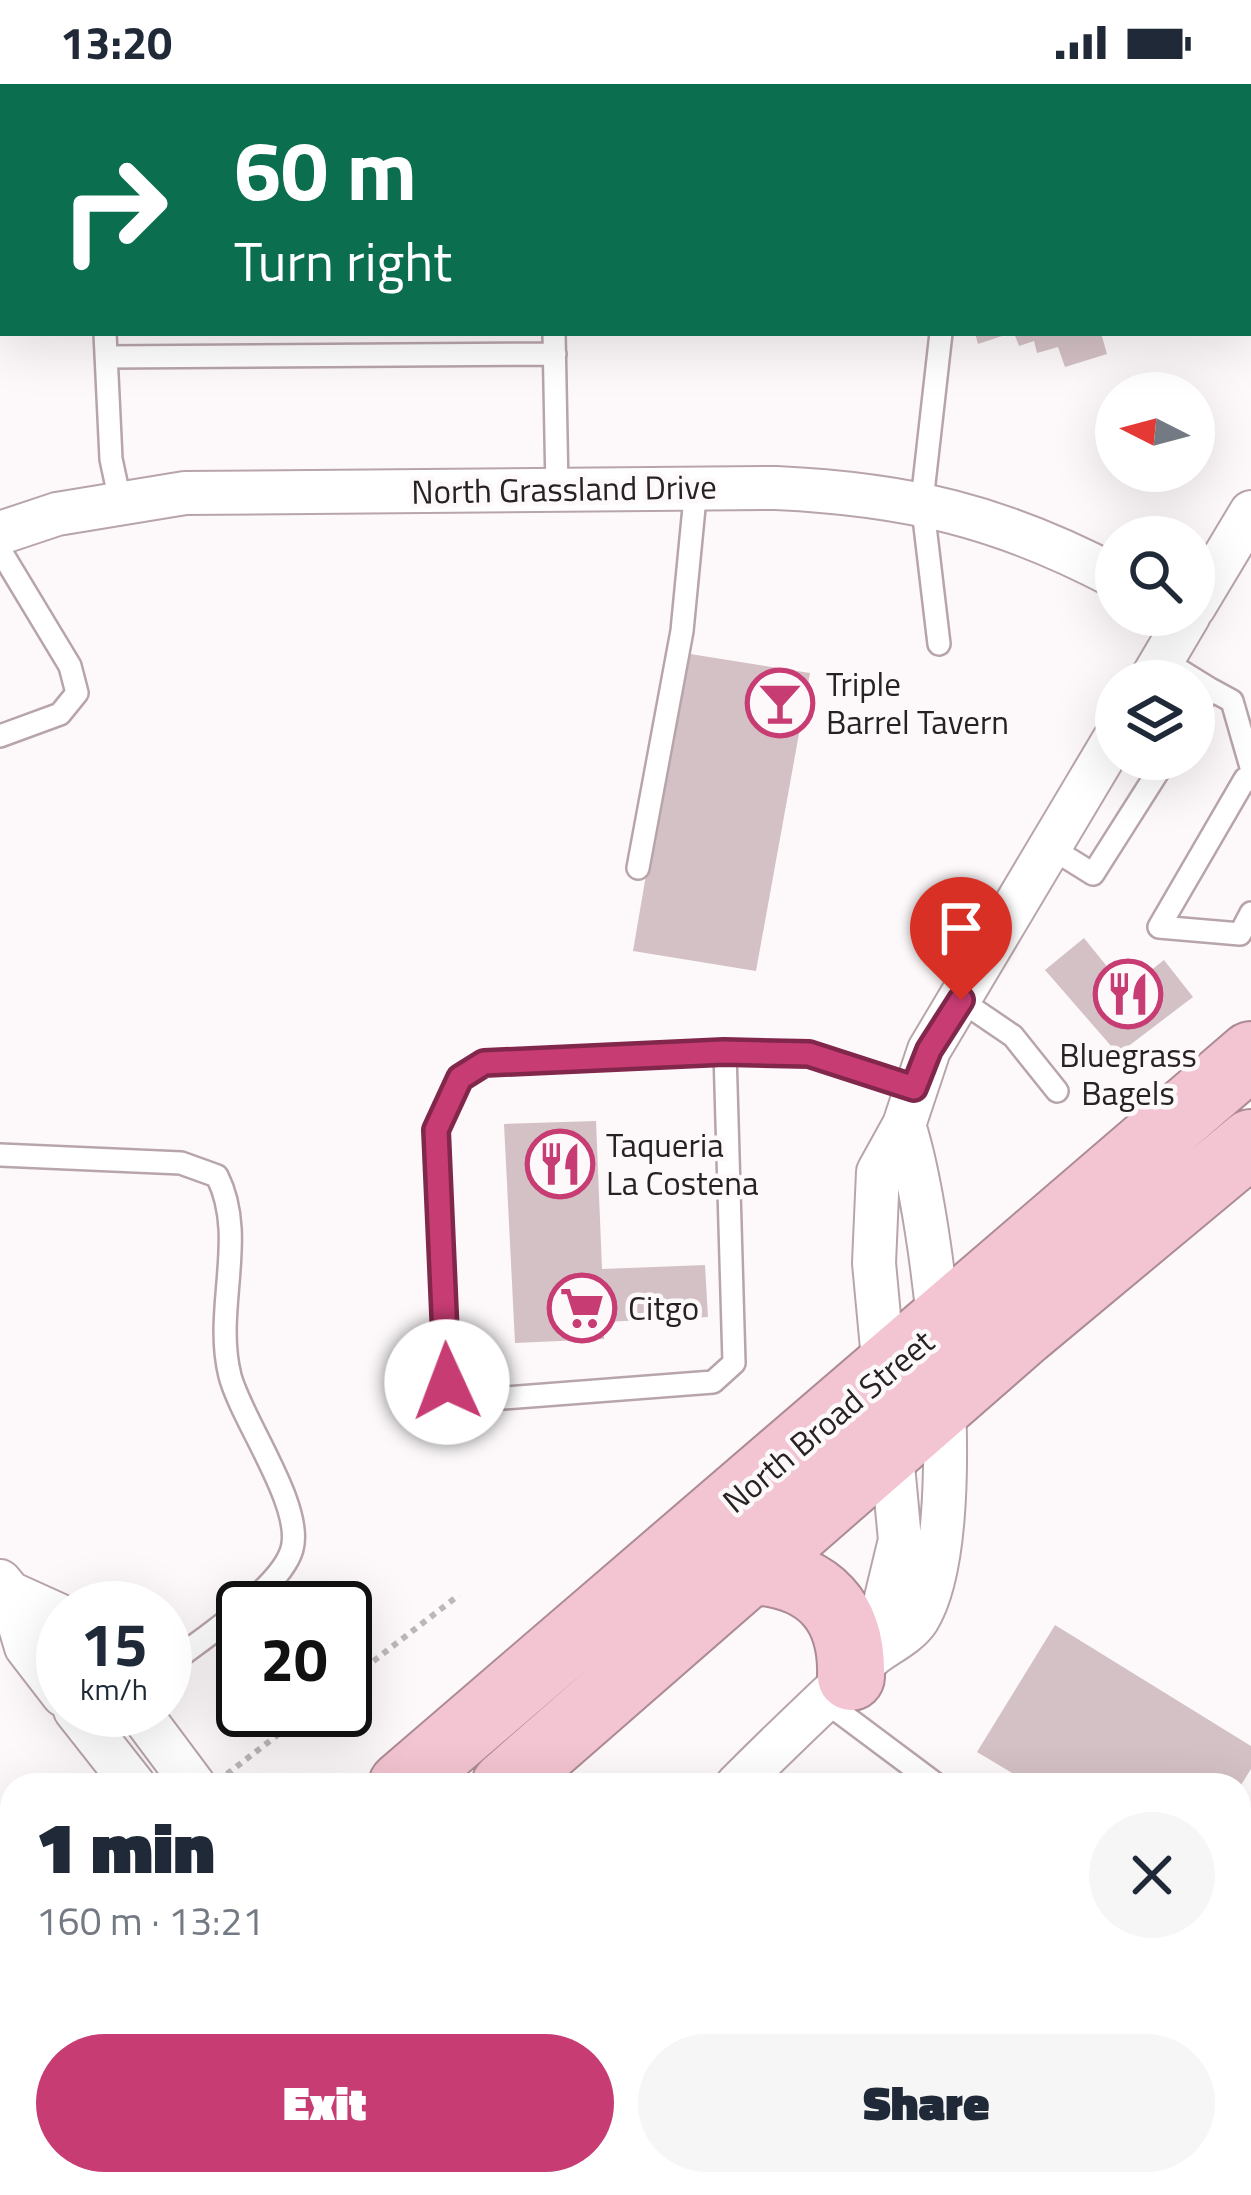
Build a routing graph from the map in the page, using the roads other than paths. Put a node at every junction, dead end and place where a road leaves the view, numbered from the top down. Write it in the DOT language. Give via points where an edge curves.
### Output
graph roads {
  1 [pos="104,336"];
  2 [pos="941,336"];
  3 [pos="555,344"];
  4 [pos="106,357"];
  5 [pos="696,487"];
  6 [pos="557,489"];
  7 [pos="120,501"];
  8 [pos="922,501"];
  9 [pos="1251,512"];
  10 [pos="0,533"];
  11 [pos="0,550"];
  12 [pos="1095,566"];
  13 [pos="1215,571"];
  14 [pos="939,644"];
  15 [pos="1215,692"];
  16 [pos="0,736"];
  17 [pos="1251,767"];
  18 [pos="1095,770"];
  19 [pos="1153,780"];
  20 [pos="1251,780"];
  21 [pos="1048,846"];
  22 [pos="638,868"];
  23 [pos="1251,913"];
  24 [pos="961,1000"];
  25 [pos="724,1052"];
  26 [pos="1251,1055"];
  27 [pos="1057,1091"];
  28 [pos="909,1106"];
  29 [pos="1251,1143"];
  30 [pos="0,1155"];
  31 [pos="936,1330"];
  32 [pos="885,1372"];
  33 [pos="917,1428"];
  34 [pos="754,1571"];
  35 [pos="4,1592"];
  36 [pos="36,1606"];
  37 [pos="192,1646"];
  38 [pos="36,1660"];
  39 [pos="850,1678"];
  40 [pos="96,1737"];
  41 [pos="158,1737"];
  42 [pos="125,1773"];
  43 [pos="185,1773"];
  44 [pos="416,1773"];
  45 [pos="519,1773"];
  46 [pos="750,1773"];
  47 [pos="927,1773"];
  1 -- 4 [label="lane"];
  2 -- 8 [label="lane"];
  3 -- 4 [label="lane"];
  3 -- 6 [label="lane"];
  4 -- 7 [label="lane"];
  5 -- 6 [label="street, North Grassland Drive"];
  5 -- 8 [label="street, North Grassland Drive"];
  5 -- 22 [label="lane" via="682,631"];
  6 -- 7 [label="street, North Grassland Drive"];
  7 -- 10 [label="street, North Grassland Drive"];
  8 -- 12 [label="street, North Grassland Drive" via="1054,544"];
  8 -- 14 [label="lane"];
  9 -- 13 [label="street"];
  11 -- 16 [label="lane" via="70,666 76,693 60,714"];
  15 -- 17 [label="lane" via="1232,701"];
  18 -- 21 [label="street"];
  19 -- 21 [label="lane" via="1094,874"];
  20 -- 23 [label="lane" via="1244,779 1159,927 1240,934"];
  21 -- 24 [label="street"];
  24 -- 27 [label="lane" via="1013,1036"];
  24 -- 28 [label="street" via="929,1050"];
  25 -- 25 [label="lane" via="484,1063 460,1078 436,1130 453,1396 726,1376 734,1363"];
  25 -- 28 [label="lane" via="831,1058"];
  26 -- 31 [label="highway, North Broad Street"];
  28 -- 31 [label="street"];
  28 -- 32 [label="street" via="878,1172 874,1204"];
  29 -- 33 [label="highway, North Broad Street"];
  30 -- 37 [label="lane" via="181,1163 217,1176 232,1206 224,1317 230,1376 291,1515 293,1546 280,1574"];
  31 -- 32 [label="highway, North Broad Street"];
  31 -- 33 [label="street"];
  32 -- 33 [label="street"];
  32 -- 44 [label="highway, North Broad Street"];
  33 -- 34 [label="highway, North Broad Street"];
  33 -- 39 [label="street" via="900,1540"];
  33 -- 39 [label="street" via="945,1496 937,1573 915,1625"];
  34 -- 39 [label="highway" via="798,1578 836,1606 848,1628"];
  34 -- 45 [label="highway, North Broad Street"];
  35 -- 36 [label="street"];
  35 -- 38 [label="street"];
  39 -- 46 [label="street"];
  39 -- 47 [label="lane"];
  40 -- 42 [label="street"];
  41 -- 43 [label="street"];
}
